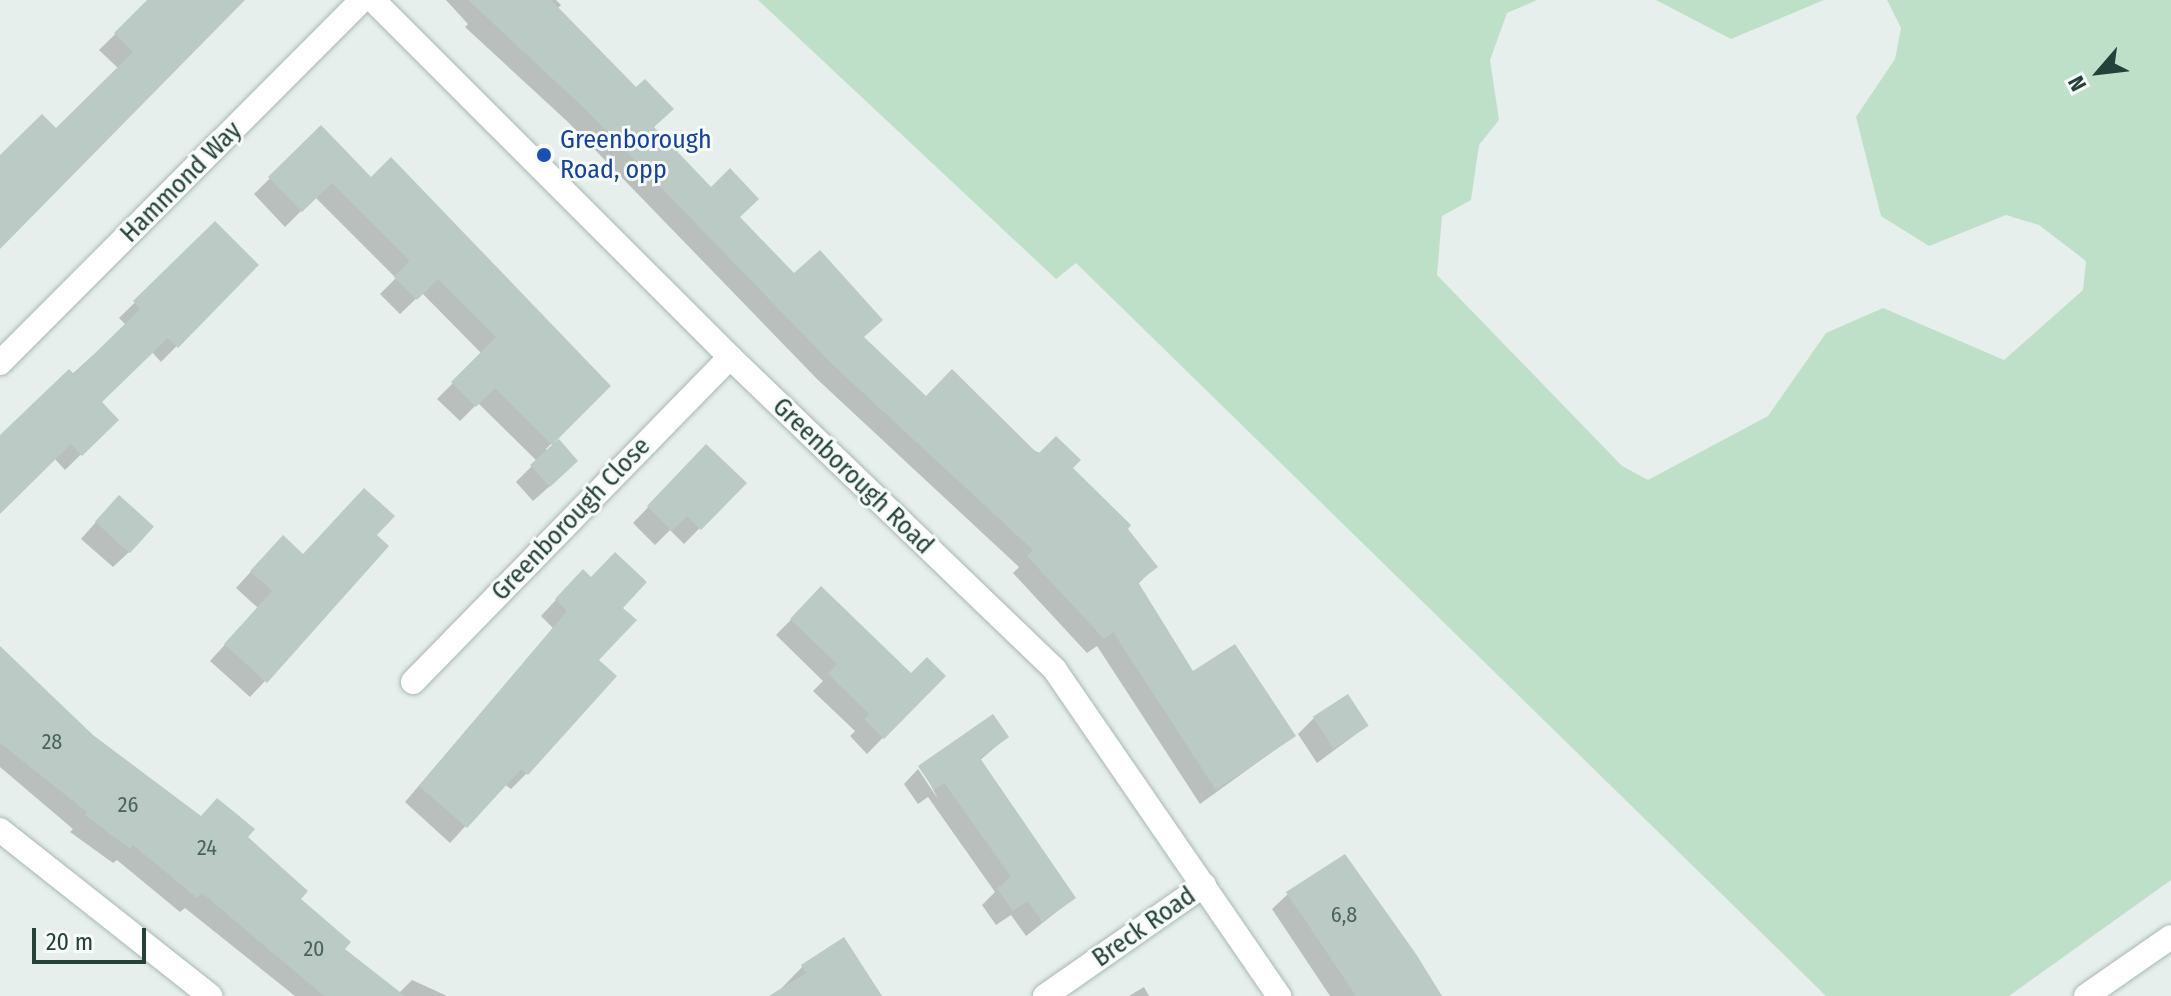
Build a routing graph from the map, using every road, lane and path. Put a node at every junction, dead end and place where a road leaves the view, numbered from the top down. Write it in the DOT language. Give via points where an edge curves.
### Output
graph roads {
  1 [pos="362,0"];
  2 [pos="373,0"];
  3 [pos="730,357"];
  4 [pos="0,363"];
  5 [pos="413,682"];
  6 [pos="0,830"];
  7 [pos="1204,885"];
  8 [pos="2171,937"];
  9 [pos="210,996"];
  10 [pos="1045,996"];
  11 [pos="1279,996"];
  12 [pos="2086,996"];
  1 -- 4 [label="street, Hammond Way"];
  2 -- 3 [label="street, Greenborough Road"];
  3 -- 5 [label="street, Greenborough Close"];
  3 -- 7 [label="street, Greenborough Road" via="1055,670"];
  6 -- 9 [label="street"];
  7 -- 10 [label="street, Breck Road"];
  7 -- 11 [label="street, Greenborough Road"];
  8 -- 12 [label="street"];
}
